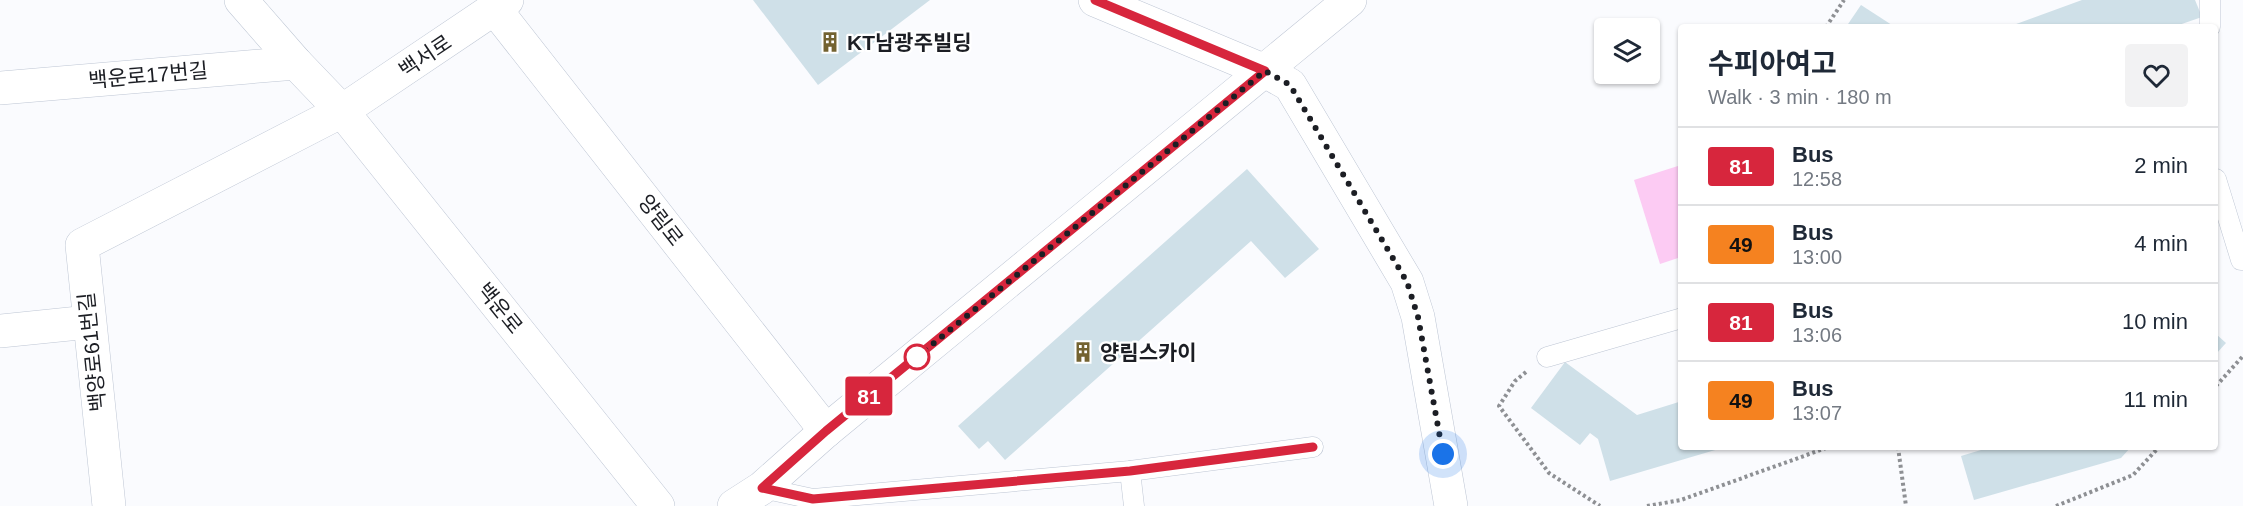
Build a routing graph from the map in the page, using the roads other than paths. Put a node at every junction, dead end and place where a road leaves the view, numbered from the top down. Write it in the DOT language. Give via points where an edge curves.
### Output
graph roads {
  1 [pos="241,0"];
  2 [pos="1095,0"];
  3 [pos="2210,0"];
  4 [pos="1345,2"];
  5 [pos="501,5"];
  6 [pos="2210,24"];
  7 [pos="296,63"];
  8 [pos="1265,71"];
  9 [pos="0,88"];
  10 [pos="342,111"];
  11 [pos="2218,185"];
  12 [pos="2242,262"];
  13 [pos="1678,319"];
  14 [pos="89,322"];
  15 [pos="0,331"];
  16 [pos="1547,357"];
  17 [pos="826,431"];
  18 [pos="1313,447"];
  19 [pos="1130,471"];
  20 [pos="762,488"];
  21 [pos="109,506"];
  22 [pos="658,506"];
  23 [pos="734,506"];
  24 [pos="1134,506"];
  25 [pos="1451,506"];
  1 -- 7 [label="street, 백운로"];
  2 -- 8 [label="street"];
  3 -- 6 [label="lane"];
  4 -- 8 [label="street"];
  5 -- 10 [label="street, 백서로"];
  5 -- 17 [label="street, 양림로"];
  7 -- 9 [label="street, 백운로17번길"];
  7 -- 10 [label="street, 백운로"];
  8 -- 17 [label="street"];
  8 -- 25 [label="street" via="1290,85 1407,282 1418,317"];
  10 -- 14 [label="street, 백양로61번길" via="81,245"];
  10 -- 22 [label="street, 백운로"];
  11 -- 12 [label="lane"];
  13 -- 16 [label="lane"];
  14 -- 15 [label="street"];
  14 -- 21 [label="street, 백양로61번길"];
  17 -- 20 [label="street"];
  18 -- 19 [label="lane"];
  19 -- 20 [label="lane" via="813,499"];
  19 -- 24 [label="lane"];
  20 -- 23 [label="street"];
}
